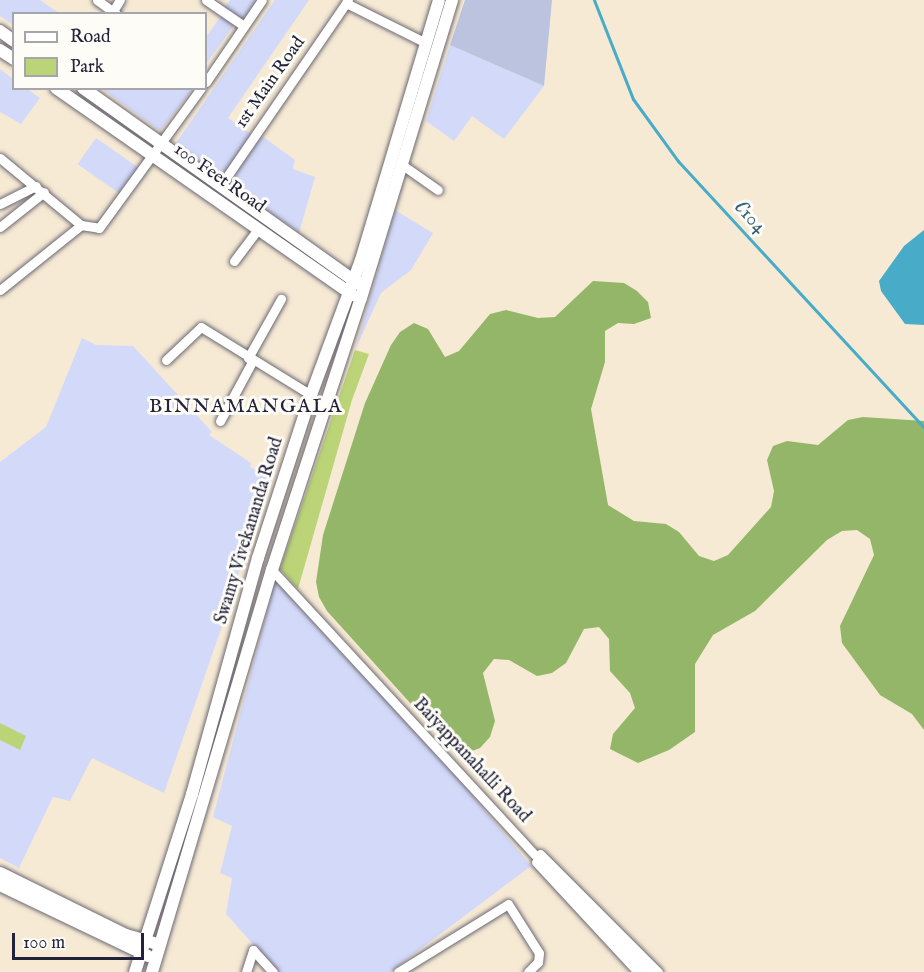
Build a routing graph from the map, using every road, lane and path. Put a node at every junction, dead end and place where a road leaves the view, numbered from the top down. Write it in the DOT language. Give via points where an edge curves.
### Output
graph roads {
  1 [pos="97,0"];
  2 [pos="120,0"];
  3 [pos="206,0"];
  4 [pos="439,0"];
  5 [pos="452,0"];
  6 [pos="260,1"];
  7 [pos="347,2"];
  8 [pos="114,12"];
  9 [pos="244,26"];
  10 [pos="426,43"];
  11 [pos="207,79"];
  12 [pos="59,90"];
  13 [pos="86,90"];
  14 [pos="200,90"];
  15 [pos="163,143"];
  16 [pos="154,156"];
  17 [pos="0,158"];
  18 [pos="401,164"];
  19 [pos="221,185"];
  20 [pos="40,189"];
  21 [pos="438,190"];
  22 [pos="0,204"];
  23 [pos="81,225"];
  24 [pos="0,227"];
  25 [pos="258,229"];
  26 [pos="234,261"];
  27 [pos="359,289"];
  28 [pos="0,290"];
  29 [pos="348,293"];
  30 [pos="281,299"];
  31 [pos="250,359"];
  32 [pos="166,360"];
  33 [pos="311,395"];
  34 [pos="220,421"];
  35 [pos="272,570"];
  36 [pos="524,842"];
  37 [pos="0,873"];
  38 [pos="0,885"];
  39 [pos="147,941"];
  40 [pos="160,945"];
  41 [pos="141,954"];
  42 [pos="156,958"];
  43 [pos="135,972"];
  44 [pos="152,972"];
  45 [pos="246,972"];
  46 [pos="273,972"];
  47 [pos="398,972"];
  48 [pos="528,972"];
  49 [pos="638,972"];
  50 [pos="649,972"];
  51 [pos="658,972"];
  1 -- 8 [label="street"];
  2 -- 8 [label="street"];
  3 -- 9 [label="street"];
  4 -- 10 [label="main road, Swamy Vivekananda Road"];
  5 -- 18 [label="main road, Swamy Vivekananda Road"];
  6 -- 9 [label="street"];
  7 -- 10 [label="street"];
  7 -- 19 [label="street, 1st Main Road"];
  9 -- 11 [label="street"];
  10 -- 27 [label="main road, Swamy Vivekananda Road"];
  12 -- 16 [label="main road, 100 Feet Road"];
  13 -- 15 [label="main road, 100 Feet Road"];
  14 -- 15 [label="street"];
  15 -- 16 [label="street"];
  15 -- 19 [label="main road, 100 Feet Road"];
  16 -- 23 [label="street" via="107,222 99,228"];
  16 -- 25 [label="main road, 100 Feet Road"];
  17 -- 20 [label="street"];
  18 -- 21 [label="street"];
  18 -- 27 [label="main road, Swamy Vivekananda Road"];
  19 -- 27 [label="main road, 100 Feet Road"];
  20 -- 22 [label="street"];
  20 -- 23 [label="street"];
  20 -- 24 [label="street"];
  23 -- 28 [label="street"];
  25 -- 26 [label="street"];
  25 -- 29 [label="main road, 100 Feet Road"];
  27 -- 29 [label="main road, Swamy Vivekananda Road"];
  27 -- 35 [label="main road, Swamy Vivekananda Road"];
  29 -- 33 [label="main road, Swamy Vivekananda Road"];
  30 -- 31 [label="street"];
  31 -- 32 [label="street" via="198,326"];
  31 -- 33 [label="street"];
  31 -- 34 [label="street"];
  33 -- 39 [label="main road, Swamy Vivekananda Road" via="258,558"];
  35 -- 36 [label="street, Baiyappanahalli Road"];
  35 -- 40 [label="main road, Swamy Vivekananda Road"];
  36 -- 49 [label="street" via="543,874"];
  36 -- 50 [label="street, Baiyappanahalli Road"];
  36 -- 51 [label="street" via="553,864"];
  37 -- 39 [label="main road" via="126,935"];
  38 -- 41 [label="main road"];
  39 -- 40 [label="main road"];
  39 -- 41 [label="main road, Swamy Vivekananda Road"];
  40 -- 42 [label="main road, Swamy Vivekananda Road"];
  41 -- 42 [label="main road"];
  41 -- 43 [label="main road, Swamy Vivekananda Road"];
  42 -- 44 [label="main road, Swamy Vivekananda Road"];
  45 -- 46 [label="street" via="253,950"];
  47 -- 48 [label="street" via="508,904 539,953 538,962"];
}
